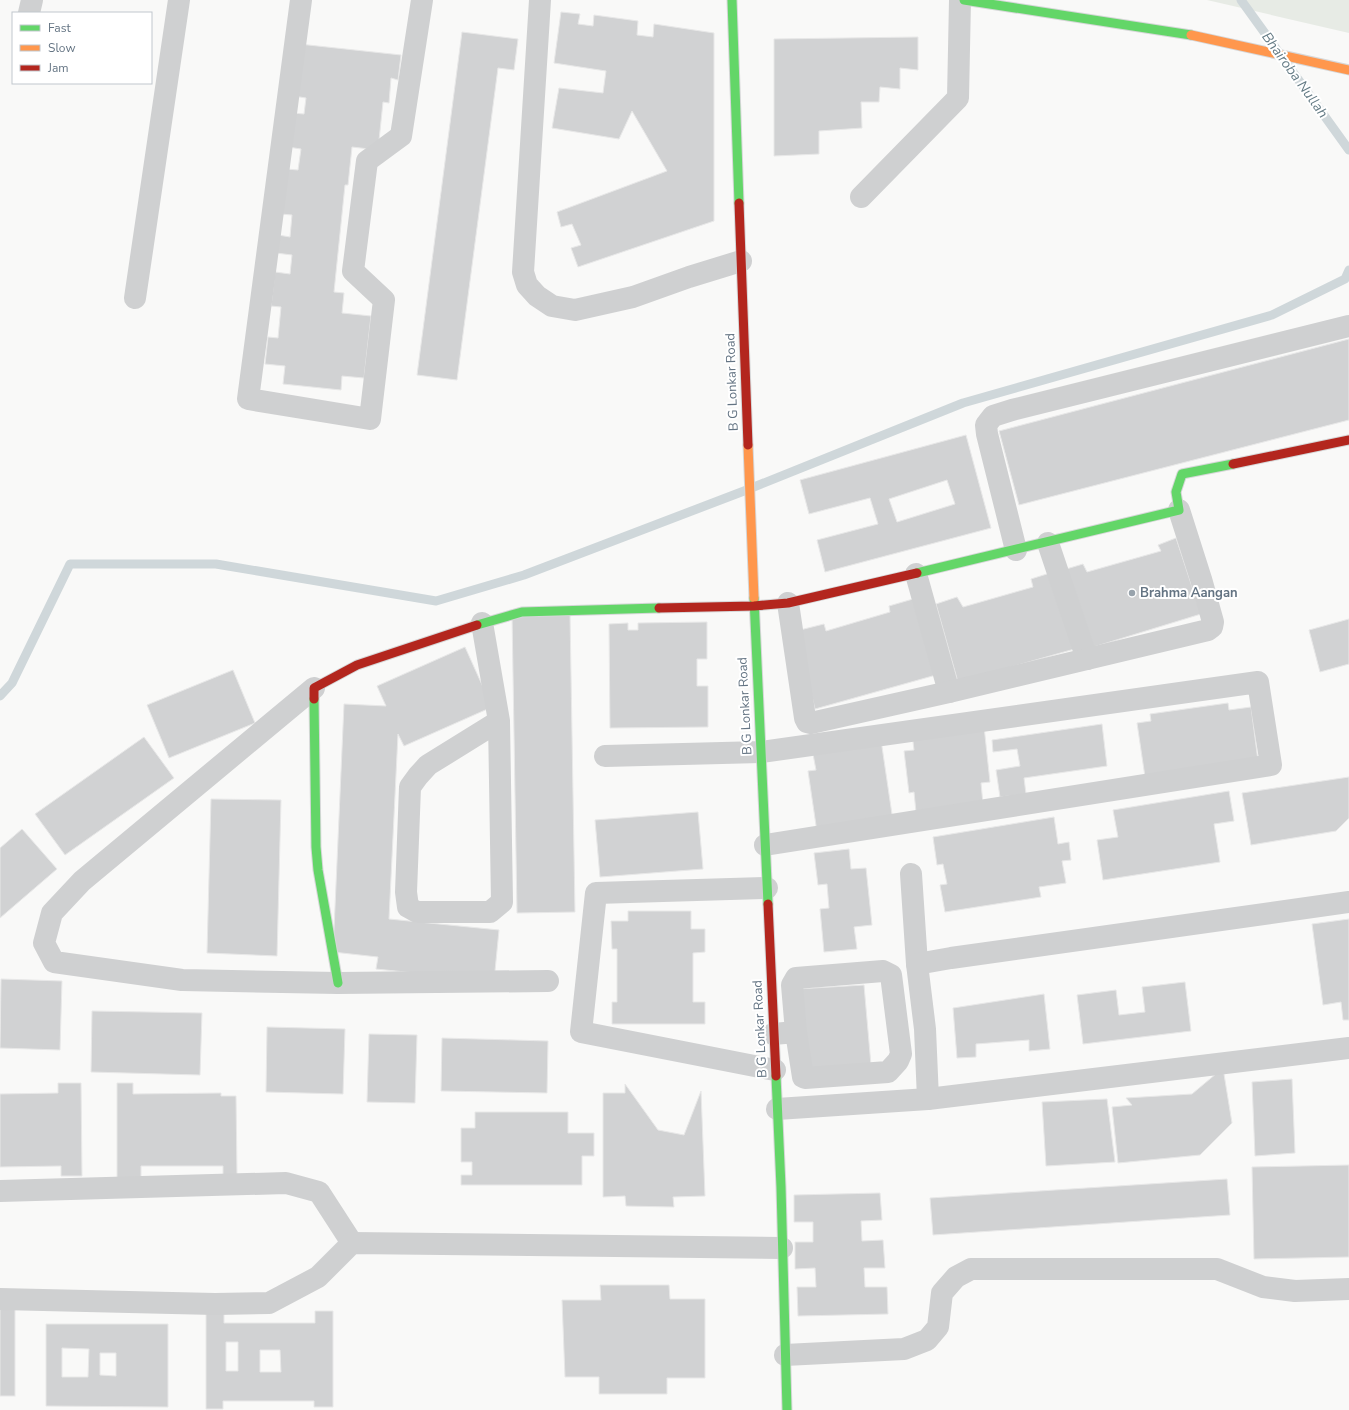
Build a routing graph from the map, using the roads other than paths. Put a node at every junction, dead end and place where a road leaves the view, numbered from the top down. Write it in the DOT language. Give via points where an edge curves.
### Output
graph roads {
  1 [pos="32,0"];
  2 [pos="179,0"];
  3 [pos="301,0"];
  4 [pos="422,0"];
  5 [pos="540,0"];
  6 [pos="732,0"];
  7 [pos="960,0"];
  8 [pos="964,0"];
  9 [pos="29,12"];
  10 [pos="1349,70"];
  11 [pos="861,197"];
  12 [pos="741,261"];
  13 [pos="135,298"];
  14 [pos="1349,326"];
  15 [pos="1349,440"];
  16 [pos="1179,510"];
  17 [pos="1048,542"];
  18 [pos="1016,550"];
  19 [pos="916,574"];
  20 [pos="788,603"];
  21 [pos="754,606"];
  22 [pos="482,623"];
  23 [pos="1086,659"];
  24 [pos="314,688"];
  25 [pos="949,692"];
  26 [pos="499,721"];
  27 [pos="761,752"];
  28 [pos="605,756"];
  29 [pos="765,845"];
  30 [pos="911,874"];
  31 [pos="767,888"];
  32 [pos="1349,902"];
  33 [pos="916,964"];
  34 [pos="548,981"];
  35 [pos="338,983"];
  36 [pos="925,1029"];
  37 [pos="898,1030"];
  38 [pos="796,1032"];
  39 [pos="773,1034"];
  40 [pos="1349,1048"];
  41 [pos="775,1070"];
  42 [pos="928,1100"];
  43 [pos="777,1109"];
  44 [pos="0,1191"];
  45 [pos="352,1243"];
  46 [pos="782,1248"];
  47 [pos="1349,1289"];
  48 [pos="0,1299"];
  49 [pos="785,1355"];
  50 [pos="787,1410"];
  1 -- 9 [label="street"];
  2 -- 13 [label="street"];
  3 -- 4 [label="street" via="248,399 370,419 384,300 353,271 367,161 401,136"];
  5 -- 12 [label="street" via="523,272 527,285 552,306 575,310 633,298"];
  6 -- 12 [label="street, B G Lonkar Road"];
  7 -- 11 [label="street" via="958,98"];
  8 -- 10 [label="street" via="1184,33"];
  12 -- 21 [label="street, B G Lonkar Road"];
  14 -- 18 [label="street" via="992,416 986,425 987,434"];
  15 -- 16 [label="street" via="1182,474 1176,486"];
  16 -- 17 [label="street"];
  16 -- 23 [label="street" via="1202,579 1212,627"];
  17 -- 18 [label="street"];
  17 -- 23 [label="street"];
  18 -- 19 [label="street"];
  19 -- 20 [label="street"];
  19 -- 25 [label="street"];
  20 -- 21 [label="street"];
  20 -- 25 [label="street" via="807,722 814,723"];
  21 -- 22 [label="street" via="522,612"];
  21 -- 27 [label="street, B G Lonkar Road"];
  22 -- 24 [label="street" via="357,665"];
  22 -- 26 [label="street"];
  23 -- 25 [label="street"];
  24 -- 35 [label="street" via="316,847"];
  24 -- 35 [label="street" via="82,882 52,913 44,943 54,962 86,967 182,980"];
  26 -- 26 [label="street" via="502,902 490,912 417,912 408,906 406,892 410,787 428,765"];
  27 -- 28 [label="street"];
  27 -- 29 [label="street, B G Lonkar Road"];
  27 -- 29 [label="street" via="1258,682 1271,765"];
  29 -- 31 [label="street, B G Lonkar Road"];
  30 -- 33 [label="street"];
  31 -- 39 [label="street, B G Lonkar Road"];
  31 -- 41 [label="street" via="596,893 581,1032"];
  32 -- 33 [label="street"];
  33 -- 36 [label="street"];
  34 -- 35 [label="street"];
  36 -- 37 [label="street"];
  36 -- 42 [label="street"];
  37 -- 38 [label="street" via="901,1054 888,1072 806,1078 803,1077"];
  37 -- 38 [label="street" via="891,975 883,971 796,978 792,985"];
  38 -- 39 [label="street"];
  39 -- 41 [label="street, B G Lonkar Road"];
  40 -- 42 [label="street"];
  41 -- 43 [label="street, B G Lonkar Road"];
  42 -- 43 [label="street"];
  43 -- 46 [label="street, B G Lonkar Road"];
  44 -- 45 [label="street" via="286,1183 319,1192"];
  45 -- 46 [label="street"];
  45 -- 48 [label="street" via="318,1277 269,1303"];
  46 -- 49 [label="street, B G Lonkar Road"];
  47 -- 49 [label="street" via="1294,1291 1263,1287 1217,1269 971,1270 956,1277 942,1293 938,1327 927,1340 904,1349"];
  49 -- 50 [label="street, B G Lonkar Road"];
}
